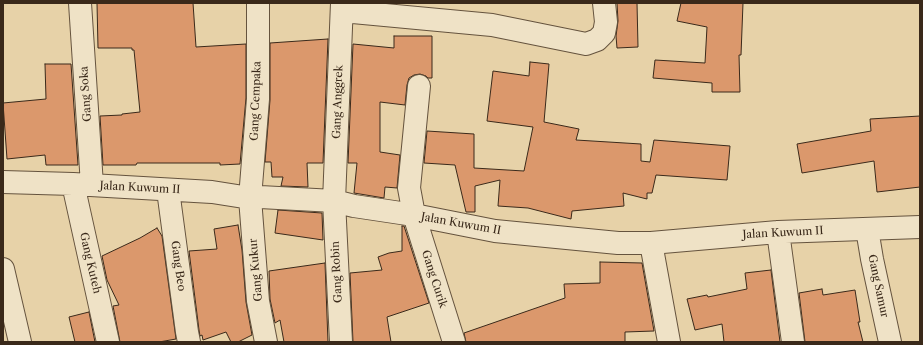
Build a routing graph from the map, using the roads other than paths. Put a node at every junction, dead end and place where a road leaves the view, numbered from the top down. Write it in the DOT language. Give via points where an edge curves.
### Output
graph roads {
  1 [pos="80,3"];
  2 [pos="258,3"];
  3 [pos="604,3"];
  4 [pos="342,7"];
  5 [pos="419,86"];
  6 [pos="3,182"];
  7 [pos="82,185"];
  8 [pos="168,190"];
  9 [pos="250,198"];
  10 [pos="334,201"];
  11 [pos="414,215"];
  12 [pos="920,227"];
  13 [pos="867,229"];
  14 [pos="778,232"];
  15 [pos="651,243"];
  16 [pos="3,269"];
  17 [pos="20,342"];
  18 [pos="108,342"];
  19 [pos="189,342"];
  20 [pos="266,342"];
  21 [pos="340,342"];
  22 [pos="454,342"];
  23 [pos="669,342"];
  24 [pos="793,342"];
  25 [pos="890,342"];
  1 -- 7 [label="street, Gang Soka"];
  2 -- 9 [label="street, Gang Cempaka" via="258,99"];
  3 -- 4 [label="street" via="604,33 597,40 586,44 492,25"];
  4 -- 10 [label="street, Gang Anggrek"];
  5 -- 11 [label="street, Gang Curik" via="409,188"];
  6 -- 7 [label="street, Jalan Kuwum II"];
  7 -- 8 [label="street, Jalan Kuwum II"];
  7 -- 18 [label="street, Gang Kuteh"];
  8 -- 9 [label="street, Jalan Kuwum II" via="212,192"];
  8 -- 19 [label="street, Gang Beo"];
  9 -- 10 [label="street, Jalan Kuwum II"];
  9 -- 20 [label="street, Gang Kukur" via="258,301"];
  10 -- 11 [label="street, Jalan Kuwum II"];
  10 -- 21 [label="street, Gang Robin"];
  11 -- 15 [label="street, Jalan Kuwum II" via="495,231"];
  11 -- 22 [label="street, Gang Curik"];
  12 -- 13 [label="street, Jalan Kuwum II"];
  13 -- 14 [label="street, Jalan Kuwum II"];
  13 -- 25 [label="street, Gang Samur"];
  14 -- 15 [label="street, Jalan Kuwum II"];
  14 -- 24 [label="street"];
  15 -- 23 [label="street"];
  16 -- 17 [label="street"];
}
